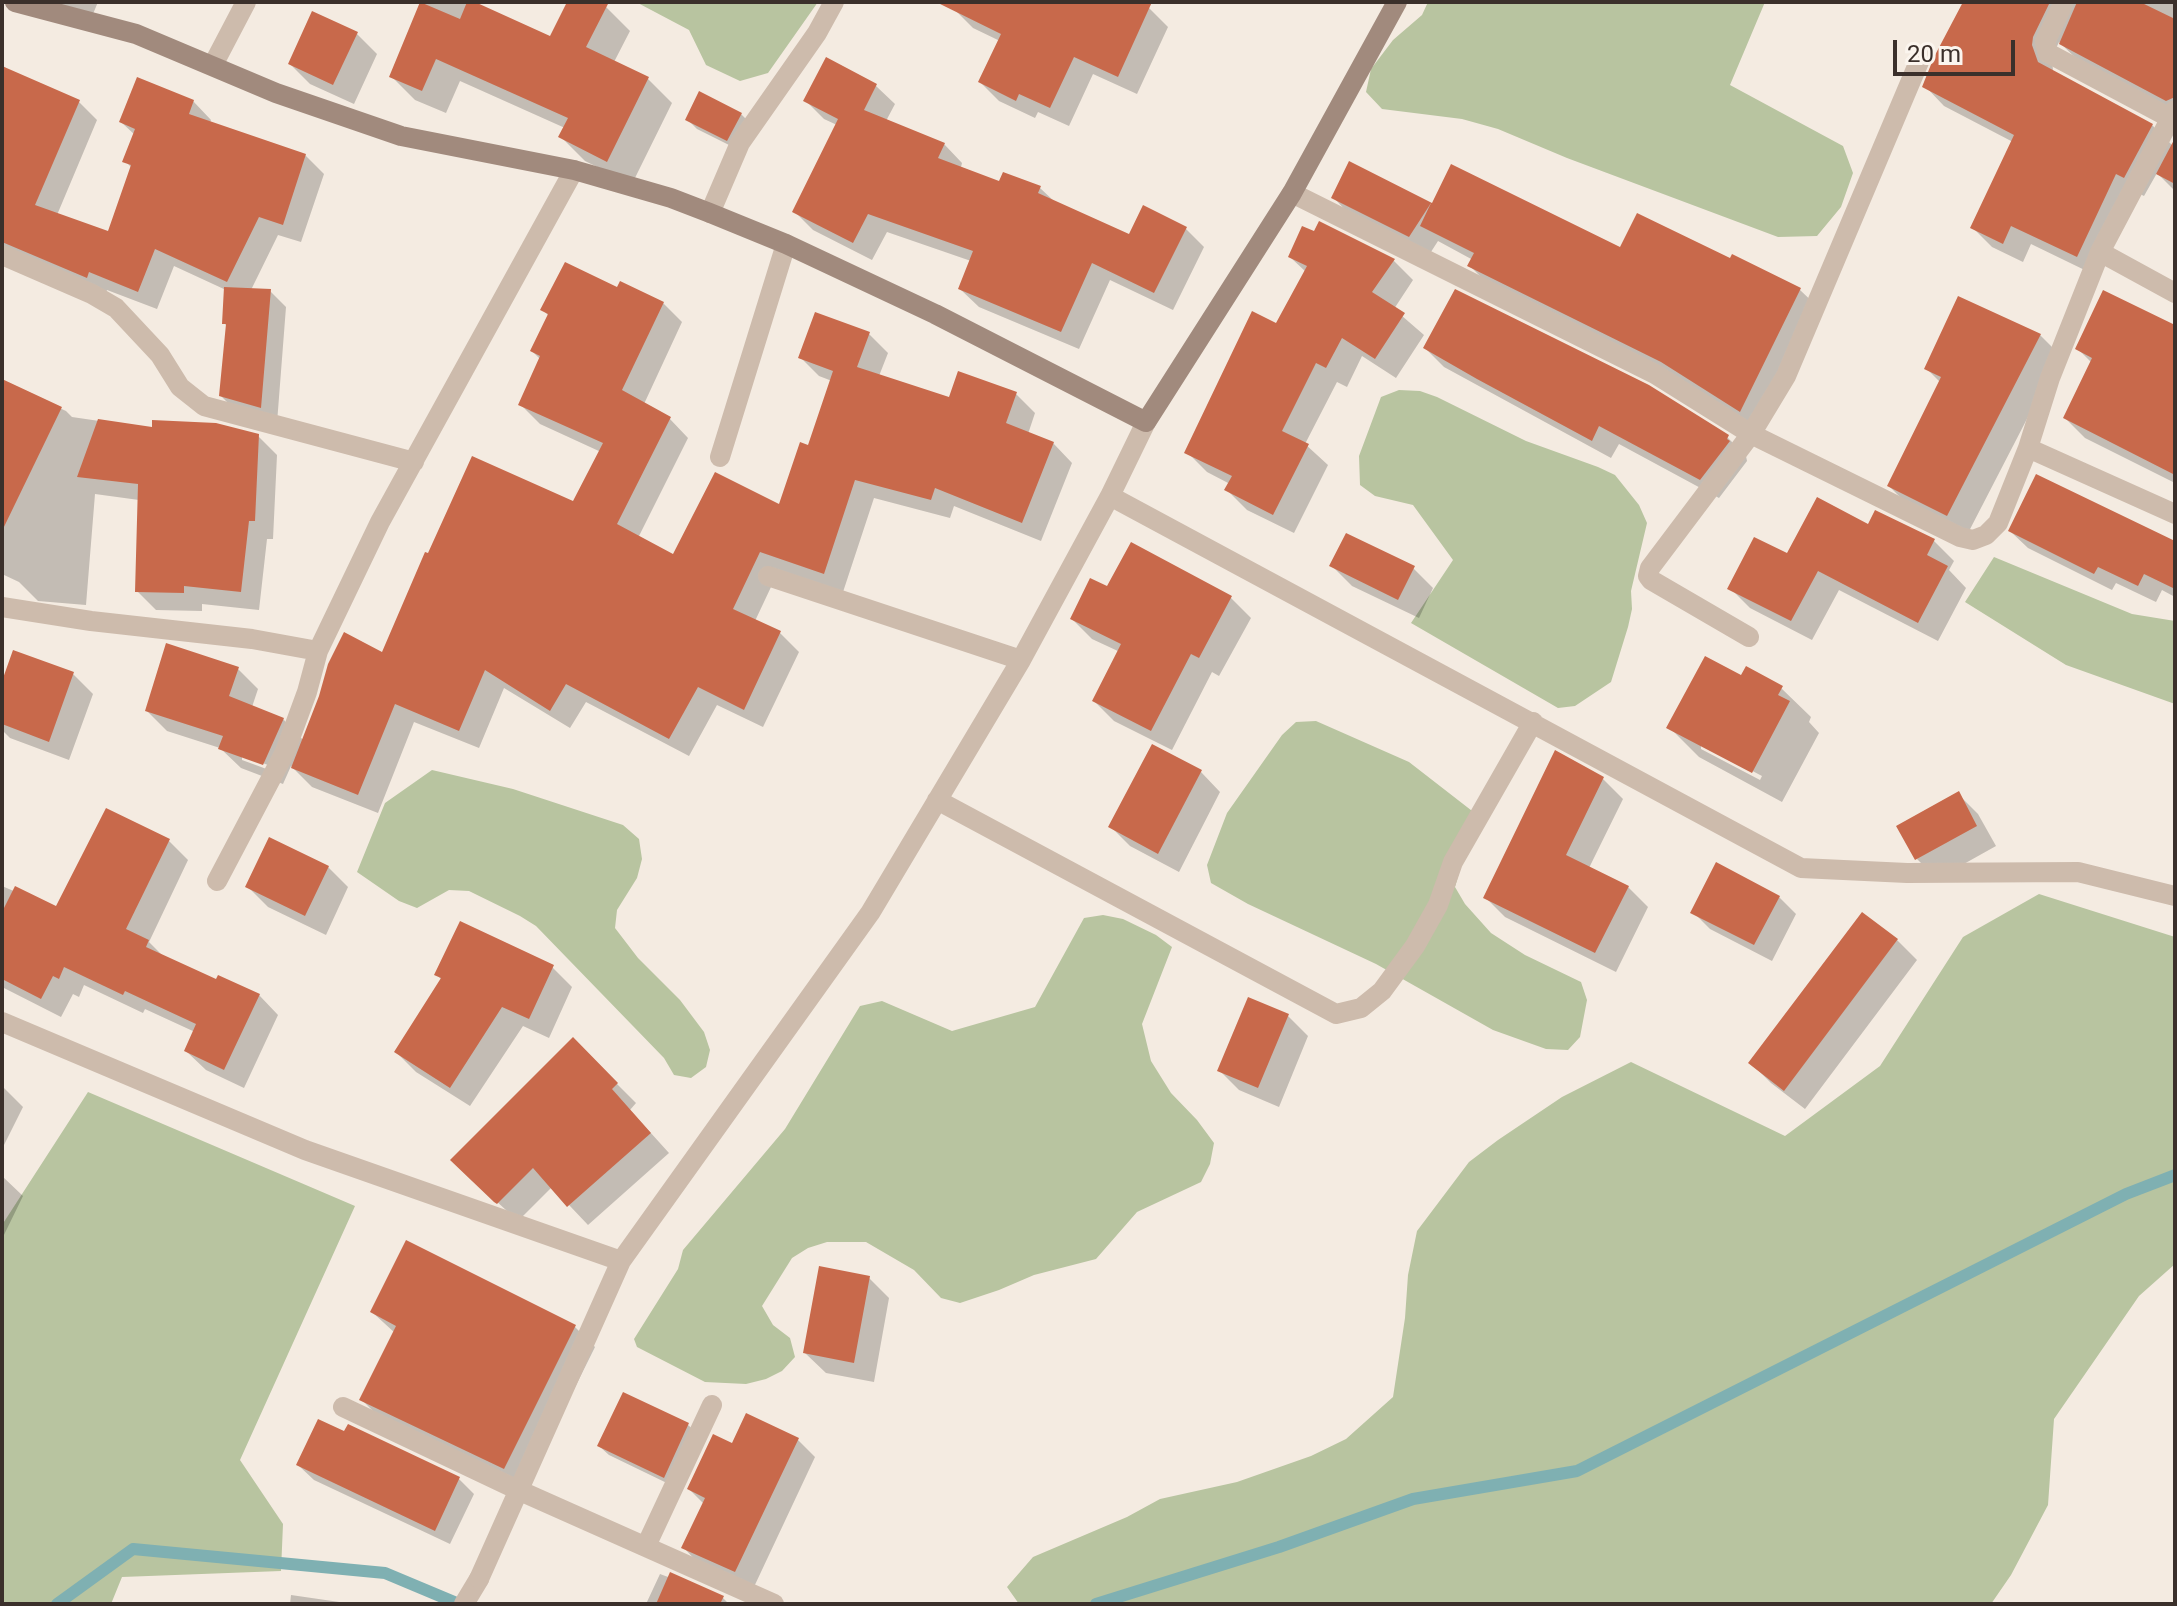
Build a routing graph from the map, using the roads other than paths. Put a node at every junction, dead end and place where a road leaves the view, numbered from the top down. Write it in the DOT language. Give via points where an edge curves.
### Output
graph roads {
  1 [pos="15,2"];
  2 [pos="246,2"];
  3 [pos="834,2"];
  4 [pos="1397,2"];
  5 [pos="2064,2"];
  6 [pos="1921,57"];
  7 [pos="213,65"];
  8 [pos="2173,114"];
  9 [pos="574,170"];
  10 [pos="1292,193"];
  11 [pos="710,213"];
  12 [pos="786,244"];
  13 [pos="2100,252"];
  14 [pos="2,255"];
  15 [pos="2175,293"];
  16 [pos="1146,422"];
  17 [pos="1751,434"];
  18 [pos="2028,448"];
  19 [pos="720,457"];
  20 [pos="414,462"];
  21 [pos="1110,496"];
  22 [pos="2175,514"];
  23 [pos="768,576"];
  24 [pos="2,607"];
  25 [pos="1749,637"];
  26 [pos="318,651"];
  27 [pos="1021,660"];
  28 [pos="1533,722"];
  29 [pos="937,800"];
  30 [pos="217,881"];
  31 [pos="2175,896"];
  32 [pos="2,1022"];
  33 [pos="621,1261"];
  34 [pos="712,1405"];
  35 [pos="343,1407"];
  36 [pos="518,1490"];
  37 [pos="646,1546"];
  38 [pos="464,1604"];
  39 [pos="774,1604"];
  1 -- 7 [label="street" via="136,34"];
  2 -- 7 [label="street"];
  3 -- 11 [label="street" via="740,143"];
  4 -- 10 [label="street"];
  5 -- 8 [label="street" via="2045,42 2048,53"];
  6 -- 17 [label="street" via="1786,376"];
  7 -- 9 [label="street" via="401,136"];
  8 -- 13 [label="street"];
  9 -- 11 [label="street"];
  9 -- 20 [label="street"];
  10 -- 16 [label="street"];
  10 -- 17 [label="street" via="1655,374"];
  11 -- 12 [label="street"];
  12 -- 16 [label="street"];
  12 -- 19 [label="street"];
  13 -- 15 [label="street"];
  13 -- 18 [label="street"];
  14 -- 20 [label="street" via="116,308 160,355 187,395 204,406"];
  16 -- 21 [label="street"];
  17 -- 18 [label="street" via="1973,540 1998,523"];
  17 -- 25 [label="street" via="1648,576"];
  18 -- 22 [label="street"];
  20 -- 26 [label="street"];
  21 -- 27 [label="street"];
  21 -- 28 [label="street"];
  23 -- 27 [label="street"];
  24 -- 26 [label="street"];
  26 -- 30 [label="street" via="285,752"];
  27 -- 29 [label="street"];
  28 -- 29 [label="street" via="1453,862 1438,905 1415,946 1382,991 1361,1008 1336,1014"];
  28 -- 31 [label="street" via="1801,868 2078,872"];
  29 -- 33 [label="street" via="870,913"];
  32 -- 33 [label="street" via="305,1150"];
  33 -- 36 [label="street"];
  34 -- 37 [label="street"];
  35 -- 36 [label="street"];
  36 -- 37 [label="street"];
  36 -- 38 [label="street"];
  37 -- 39 [label="street"];
}
